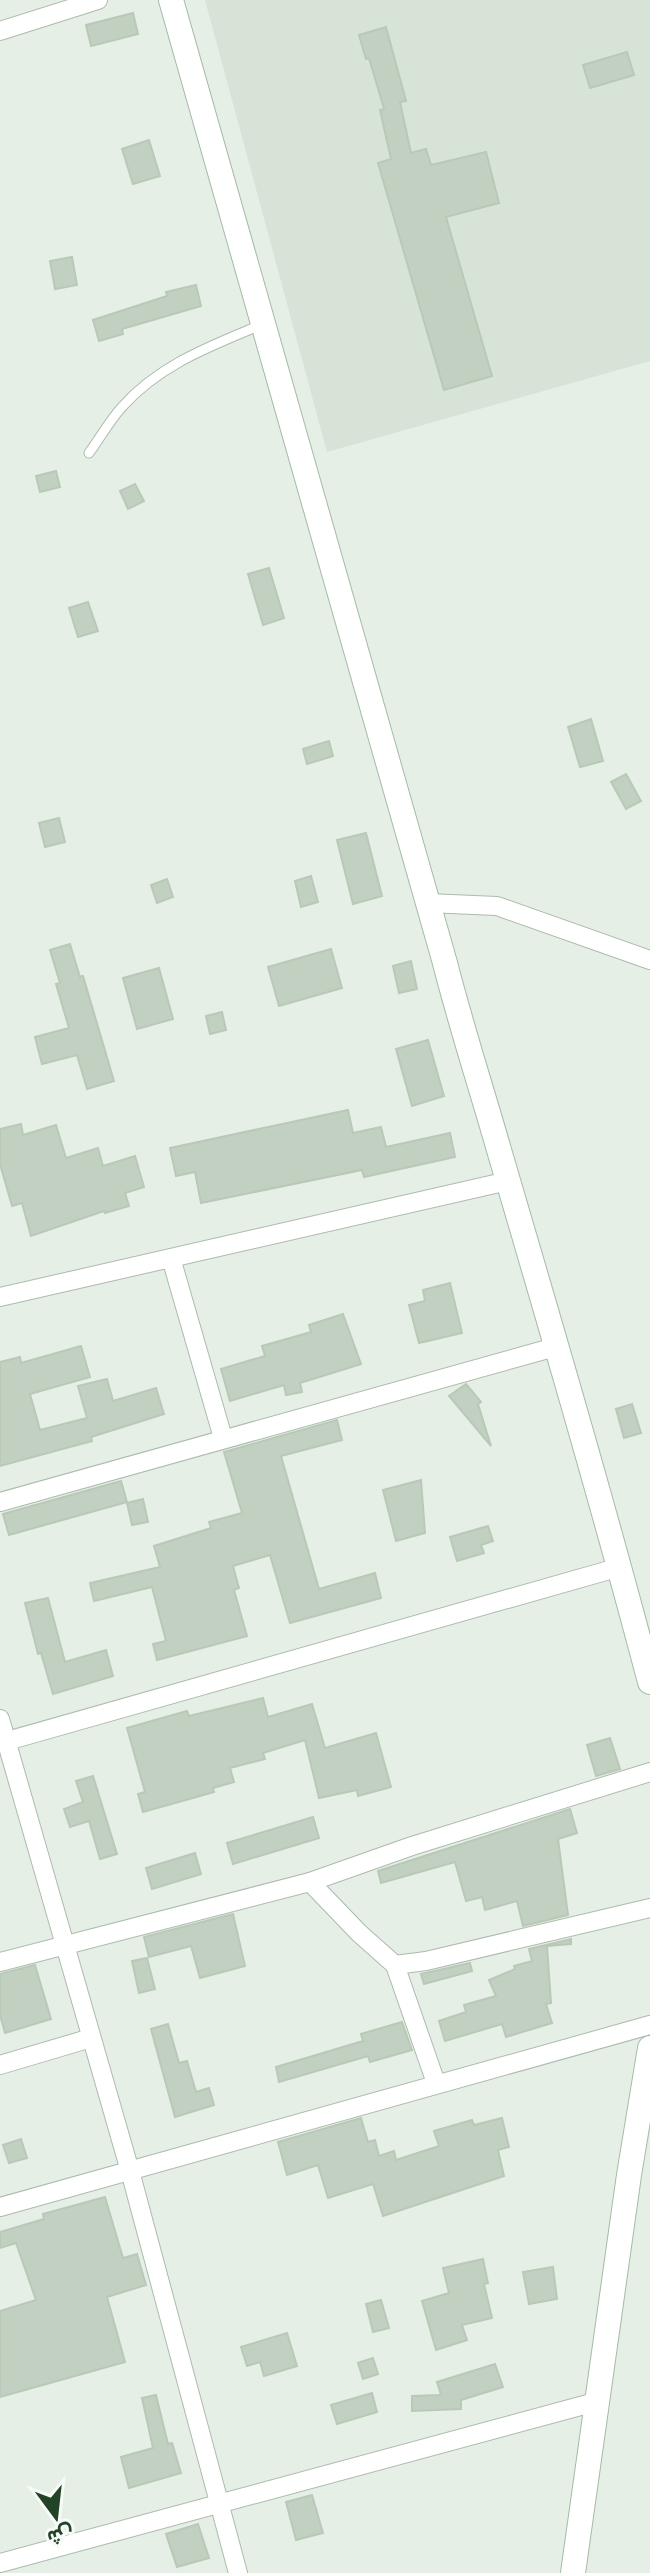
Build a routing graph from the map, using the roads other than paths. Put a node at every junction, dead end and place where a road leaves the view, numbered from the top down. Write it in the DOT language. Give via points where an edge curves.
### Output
graph roads {
  1 [pos="98,0"];
  2 [pos="171,0"];
  3 [pos="0,31"];
  4 [pos="263,324"];
  5 [pos="89,453"];
  6 [pos="427,903"];
  7 [pos="650,960"];
  8 [pos="508,1181"];
  9 [pos="171,1258"];
  10 [pos="0,1297"];
  11 [pos="555,1347"];
  12 [pos="223,1438"];
  13 [pos="0,1502"];
  14 [pos="620,1567"];
  15 [pos="650,1682"];
  16 [pos="0,1719"];
  17 [pos="3,1742"];
  18 [pos="650,1772"];
  19 [pos="310,1882"];
  20 [pos="650,1908"];
  21 [pos="65,1945"];
  22 [pos="0,1962"];
  23 [pos="395,1965"];
  24 [pos="650,2025"];
  25 [pos="91,2038"];
  26 [pos="650,2048"];
  27 [pos="0,2065"];
  28 [pos="436,2083"];
  29 [pos="130,2171"];
  30 [pos="0,2207"];
  31 [pos="599,2401"];
  32 [pos="220,2505"];
  33 [pos="0,2563"];
  34 [pos="238,2573"];
  35 [pos="573,2573"];
  1 -- 3 [label="street"];
  2 -- 4 [label="main road"];
  4 -- 5 [label="lane" via="161,371 121,407"];
  4 -- 6 [label="main road"];
  6 -- 7 [label="street" via="497,906"];
  6 -- 8 [label="main road"];
  8 -- 9 [label="street"];
  8 -- 11 [label="main road"];
  9 -- 10 [label="street"];
  9 -- 12 [label="street"];
  11 -- 12 [label="street"];
  11 -- 14 [label="main road"];
  12 -- 13 [label="street"];
  14 -- 15 [label="main road"];
  14 -- 17 [label="street"];
  16 -- 17 [label="street"];
  17 -- 21 [label="street"];
  18 -- 19 [label="street"];
  19 -- 21 [label="street"];
  19 -- 23 [label="street"];
  20 -- 23 [label="street"];
  21 -- 22 [label="street"];
  21 -- 25 [label="street"];
  23 -- 28 [label="street"];
  24 -- 28 [label="street"];
  25 -- 27 [label="street"];
  25 -- 29 [label="street"];
  26 -- 31 [label="main road"];
  28 -- 29 [label="street"];
  29 -- 30 [label="street"];
  29 -- 32 [label="street"];
  31 -- 32 [label="street"];
  31 -- 35 [label="main road"];
  32 -- 33 [label="street"];
  32 -- 34 [label="street"];
}
